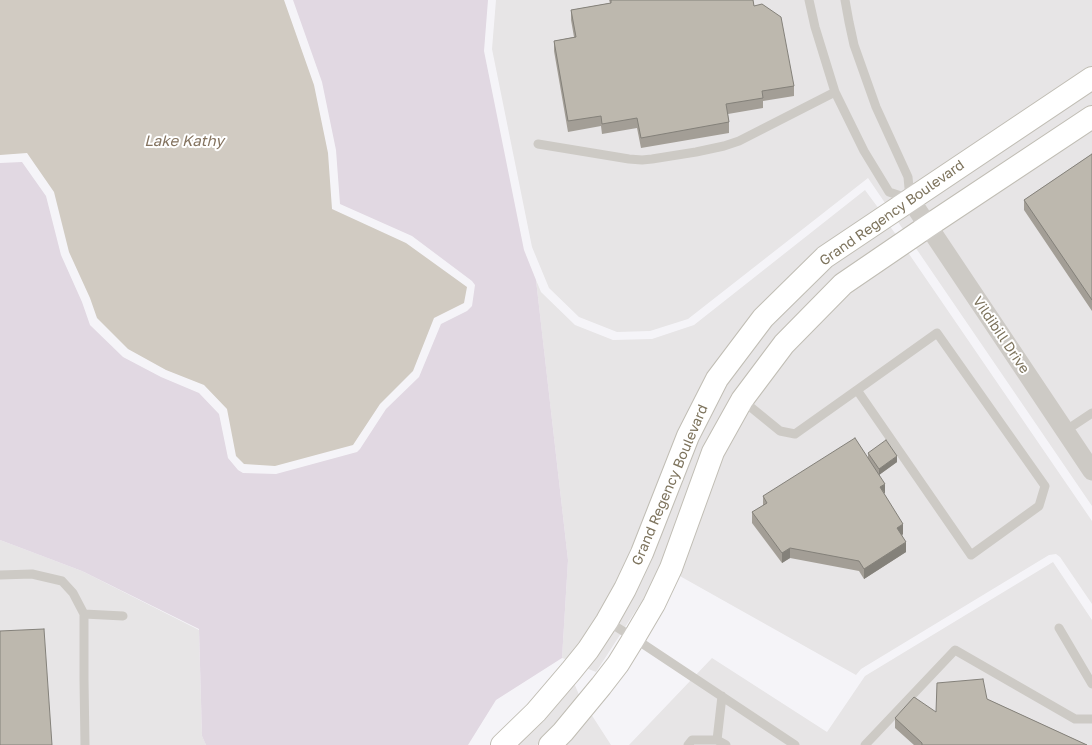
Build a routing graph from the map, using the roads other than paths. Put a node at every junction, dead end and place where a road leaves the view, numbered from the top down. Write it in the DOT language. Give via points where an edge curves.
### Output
graph roads {
  1 [pos="809,0"];
  2 [pos="845,0"];
  3 [pos="1092,78"];
  4 [pos="835,92"];
  5 [pos="1092,117"];
  6 [pos="538,144"];
  7 [pos="910,199"];
  8 [pos="928,226"];
  9 [pos="717,379"];
  10 [pos="857,390"];
  11 [pos="742,400"];
  12 [pos="1092,413"];
  13 [pos="1065,431"];
  14 [pos="1092,471"];
  15 [pos="0,575"];
  16 [pos="84,614"];
  17 [pos="123,616"];
  18 [pos="607,621"];
  19 [pos="1059,628"];
  20 [pos="634,638"];
  21 [pos="1092,684"];
  22 [pos="722,696"];
  23 [pos="1092,719"];
  24 [pos="717,740"];
  25 [pos="85,745"];
  26 [pos="502,745"];
  27 [pos="550,745"];
  28 [pos="688,745"];
  29 [pos="726,745"];
  30 [pos="795,745"];
  31 [pos="865,745"];
  1 -- 4 [label="lane"];
  2 -- 7 [label="lane" via="854,45 876,107 908,177"];
  3 -- 7 [label="street, Grand Regency Boulevard"];
  4 -- 6 [label="lane" via="739,141 648,160"];
  4 -- 7 [label="lane" via="864,151 889,192"];
  5 -- 8 [label="street, Grand Regency Boulevard"];
  7 -- 8 [label="street, Vildibill Drive"];
  7 -- 9 [label="street, Grand Regency Boulevard" via="825,257 763,318"];
  8 -- 11 [label="street, Grand Regency Boulevard" via="843,284 784,344"];
  8 -- 13 [label="street, Vildibill Drive"];
  9 -- 11 [label="street"];
  9 -- 18 [label="street, Grand Regency Boulevard" via="688,436 642,553"];
  10 -- 10 [label="lane" via="937,333 1045,486 1039,506 971,555"];
  10 -- 11 [label="lane" via="796,434 780,431"];
  11 -- 20 [label="street, Grand Regency Boulevard" via="714,452 671,568"];
  12 -- 13 [label="lane"];
  13 -- 14 [label="street, Vildibill Drive"];
  15 -- 16 [label="lane" via="32,574 62,581 73,593"];
  16 -- 17 [label="lane"];
  16 -- 25 [label="lane"];
  18 -- 20 [label="lane"];
  18 -- 26 [label="street, Grand Regency Boulevard" via="571,671 536,712"];
  19 -- 21 [label="lane"];
  20 -- 22 [label="lane"];
  20 -- 27 [label="street, Grand Regency Boulevard" via="601,686"];
  22 -- 24 [label="lane"];
  22 -- 30 [label="lane"];
  23 -- 31 [label="lane" via="1075,719 955,650"];
  24 -- 28 [label="lane" via="692,740"];
  24 -- 29 [label="lane"];
}
